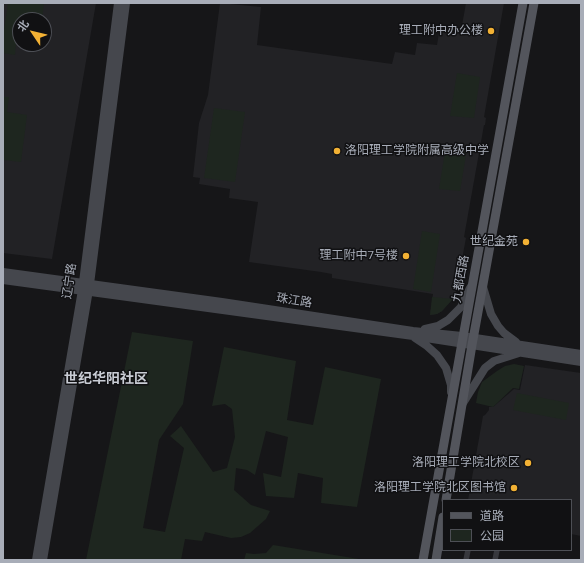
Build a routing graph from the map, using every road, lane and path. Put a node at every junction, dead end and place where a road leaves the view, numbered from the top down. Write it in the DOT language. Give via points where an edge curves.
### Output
graph roads {
  1 [pos="118,3"];
  2 [pos="126,3"];
  3 [pos="523,3"];
  4 [pos="534,3"];
  5 [pos="3,272"];
  6 [pos="3,280"];
  7 [pos="473,282"];
  8 [pos="86,287"];
  9 [pos="483,287"];
  10 [pos="413,333"];
  11 [pos="462,339"];
  12 [pos="473,341"];
  13 [pos="519,344"];
  14 [pos="520,352"];
  15 [pos="581,354"];
  16 [pos="581,362"];
  17 [pos="451,397"];
  18 [pos="462,404"];
  19 [pos="446,499"];
  20 [pos="442,523"];
  21 [pos="36,560"];
  22 [pos="43,560"];
  23 [pos="423,560"];
  24 [pos="436,560"];
  1 -- 8 [label="main road, 辽宁路"];
  2 -- 8 [label="main road, 辽宁路"];
  3 -- 7 [label="main road, 九都西路"];
  4 -- 9 [label="main road, 九都西路"];
  5 -- 8 [label="main road, 珠江路"];
  6 -- 8 [label="main road, 珠江路"];
  7 -- 10 [label="main road" via="461,307 448,320 430,329"];
  7 -- 11 [label="main road, 九都西路"];
  8 -- 10 [label="main road, 珠江路"];
  8 -- 21 [label="main road, 辽宁路"];
  8 -- 22 [label="main road, 辽宁路"];
  9 -- 12 [label="main road, 九都西路"];
  9 -- 13 [label="main road" via="491,314 498,326"];
  10 -- 11 [label="main road, 珠江路"];
  10 -- 17 [label="main road" via="437,355 446,368 451,385"];
  11 -- 12 [label="main road, 珠江路"];
  11 -- 17 [label="main road, 九都西路"];
  12 -- 13 [label="main road, 珠江路"];
  12 -- 14 [label="main road, 珠江路"];
  12 -- 18 [label="main road, 九都西路"];
  13 -- 15 [label="main road, 珠江路"];
  14 -- 16 [label="main road, 珠江路"];
  14 -- 18 [label="main road" via="494,361 485,368"];
  17 -- 23 [label="main road, 九都西路"];
  18 -- 19 [label="main road, 九都西路"];
  20 -- 24 [label="main road"];
}
